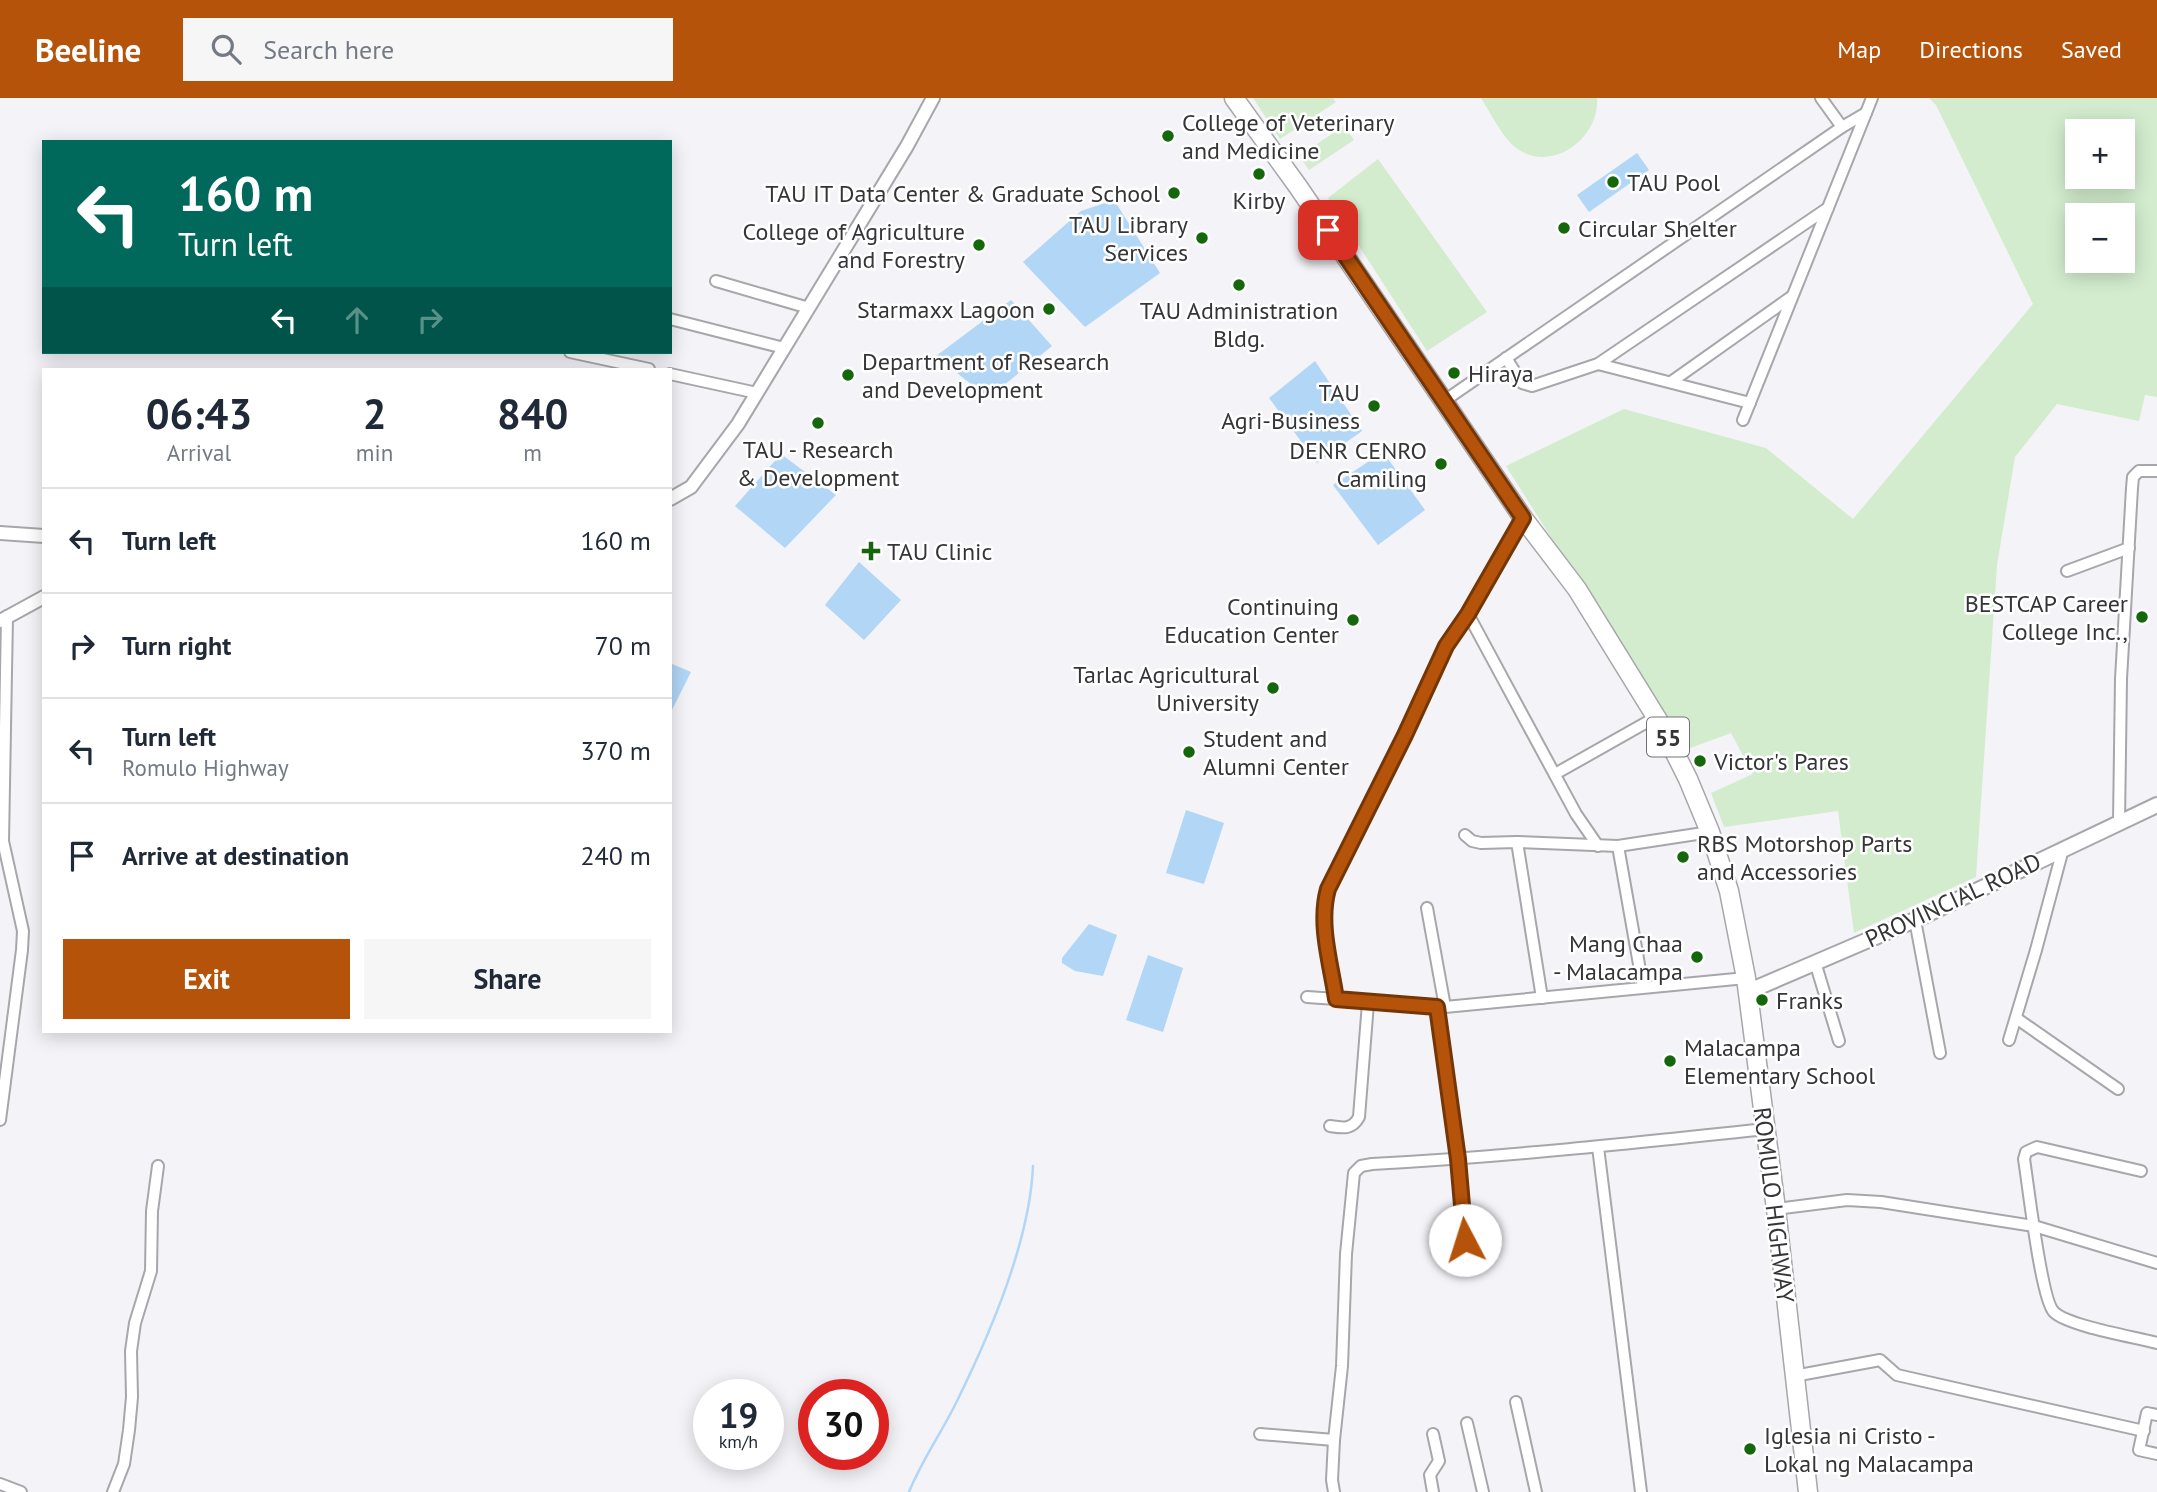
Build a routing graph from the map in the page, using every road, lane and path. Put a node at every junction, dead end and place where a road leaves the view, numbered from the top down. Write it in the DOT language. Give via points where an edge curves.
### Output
graph roads {
  1 [pos="933,98"];
  2 [pos="1234,98"];
  3 [pos="1821,98"];
  4 [pos="1872,98"];
  5 [pos="1866,113"];
  6 [pos="1842,127"];
  7 [pos="1828,208"];
  8 [pos="716,281"];
  9 [pos="1793,296"];
  10 [pos="809,308"];
  11 [pos="672,320"];
  12 [pos="784,348"];
  13 [pos="578,354"];
  14 [pos="1506,358"];
  15 [pos="1598,364"];
  16 [pos="644,368"];
  17 [pos="672,374"];
  18 [pos="1671,382"];
  19 [pos="757,393"];
  20 [pos="1444,401"];
  21 [pos="1750,403"];
  22 [pos="1743,420"];
  23 [pos="2157,471"];
  24 [pos="672,498"];
  25 [pos="1523,518"];
  26 [pos="0,533"];
  27 [pos="42,536"];
  28 [pos="2129,548"];
  29 [pos="2067,570"];
  30 [pos="42,598"];
  31 [pos="1468,614"];
  32 [pos="3,618"];
  33 [pos="1656,717"];
  34 [pos="1555,774"];
  35 [pos="2157,804"];
  36 [pos="2119,822"];
  37 [pos="1710,832"];
  38 [pos="1465,835"];
  39 [pos="1517,842"];
  40 [pos="1598,846"];
  41 [pos="1618,846"];
  42 [pos="2063,849"];
  43 [pos="1427,908"];
  44 [pos="1915,920"];
  45 [pos="1815,962"];
  46 [pos="1746,985"];
  47 [pos="1643,987"];
  48 [pos="1307,997"];
  49 [pos="1542,998"];
  50 [pos="1336,999"];
  51 [pos="1368,1003"];
  52 [pos="1441,1007"];
  53 [pos="2016,1018"];
  54 [pos="2010,1040"];
  55 [pos="1839,1041"];
  56 [pos="1940,1053"];
  57 [pos="2118,1088"];
  58 [pos="0,1120"];
  59 [pos="1331,1126"];
  60 [pos="1765,1129"];
  61 [pos="1598,1147"];
  62 [pos="1458,1159"];
  63 [pos="158,1166"];
  64 [pos="2141,1171"];
  65 [pos="1776,1209"];
  66 [pos="2034,1227"];
  67 [pos="1437,1249"];
  68 [pos="2157,1262"];
  69 [pos="2157,1343"];
  70 [pos="1794,1376"];
  71 [pos="1516,1402"];
  72 [pos="2157,1415"];
  73 [pos="1467,1423"];
  74 [pos="2144,1431"];
  75 [pos="1260,1434"];
  76 [pos="1433,1434"];
  77 [pos="1334,1440"];
  78 [pos="2157,1454"];
  79 [pos="0,1484"];
  80 [pos="21,1492"];
  81 [pos="113,1492"];
  82 [pos="1334,1492"];
  83 [pos="1433,1492"];
  84 [pos="1483,1492"];
  85 [pos="1536,1492"];
  86 [pos="1641,1492"];
  87 [pos="1808,1492"];
  1 -- 10 [label="street"];
  2 -- 20 [label="highway, ROMULO HIGHWAY / 55"];
  3 -- 6 [label="street"];
  4 -- 5 [label="street"];
  5 -- 6 [label="street"];
  5 -- 7 [label="street"];
  6 -- 14 [label="street"];
  7 -- 9 [label="street"];
  7 -- 15 [label="street"];
  8 -- 10 [label="street"];
  9 -- 18 [label="street"];
  9 -- 21 [label="street"];
  10 -- 12 [label="street"];
  11 -- 12 [label="street"];
  12 -- 19 [label="street"];
  13 -- 16 [label="street"];
  14 -- 15 [label="street" via="1522,383 1532,386"];
  14 -- 20 [label="street"];
  15 -- 18 [label="street"];
  17 -- 19 [label="street"];
  18 -- 21 [label="street"];
  19 -- 24 [label="street" via="691,487"];
  20 -- 25 [label="highway, ROMULO HIGHWAY / 55"];
  21 -- 22 [label="street"];
  23 -- 28 [label="street" via="2139,471 2133,477"];
  25 -- 31 [label="street"];
  25 -- 33 [label="highway, ROMULO HIGHWAY / 55" via="1577,589"];
  26 -- 27 [label="street"];
  28 -- 29 [label="street"];
  28 -- 36 [label="street"];
  30 -- 32 [label="street"];
  31 -- 34 [label="street"];
  31 -- 50 [label="street" via="1446,646 1328,889 1324,923"];
  32 -- 58 [label="street" via="3,841 23,931"];
  33 -- 34 [label="street"];
  33 -- 37 [label="highway, ROMULO HIGHWAY / 55"];
  34 -- 40 [label="street"];
  35 -- 36 [label="main road, PROVINCIAL ROAD"];
  36 -- 42 [label="main road, PROVINCIAL ROAD"];
  37 -- 41 [label="street"];
  37 -- 46 [label="highway, ROMULO HIGHWAY / 55" via="1729,891"];
  38 -- 39 [label="street" via="1481,843"];
  39 -- 40 [label="street"];
  39 -- 49 [label="street"];
  40 -- 41 [label="street"];
  41 -- 47 [label="street"];
  42 -- 44 [label="main road, PROVINCIAL ROAD"];
  42 -- 53 [label="street"];
  43 -- 52 [label="street"];
  44 -- 45 [label="main road, PROVINCIAL ROAD"];
  44 -- 56 [label="street"];
  45 -- 46 [label="main road, PROVINCIAL ROAD"];
  45 -- 55 [label="street"];
  46 -- 47 [label="street"];
  46 -- 60 [label="highway, ROMULO HIGHWAY / 55"];
  47 -- 49 [label="street"];
  48 -- 50 [label="street"];
  49 -- 52 [label="street"];
  50 -- 51 [label="street"];
  51 -- 52 [label="street"];
  51 -- 59 [label="street" via="1359,1117 1346,1128"];
  52 -- 62 [label="street"];
  53 -- 54 [label="street"];
  53 -- 57 [label="street"];
  60 -- 61 [label="street"];
  60 -- 65 [label="highway, ROMULO HIGHWAY / 55"];
  61 -- 62 [label="street"];
  61 -- 86 [label="street"];
  62 -- 67 [label="street" via="1464,1245"];
  62 -- 77 [label="street" via="1372,1164 1354,1173"];
  63 -- 81 [label="street" via="151,1271 135,1323 129,1430 124,1464"];
  64 -- 66 [label="street" via="2031,1148 2024,1159"];
  65 -- 66 [label="street" via="1864,1200"];
  65 -- 70 [label="highway, ROMULO HIGHWAY / 55"];
  66 -- 68 [label="street"];
  66 -- 69 [label="street" via="2048,1302 2055,1314"];
  70 -- 74 [label="street" via="1880,1360 1897,1375"];
  70 -- 87 [label="highway, ROMULO HIGHWAY / 55"];
  71 -- 85 [label="street"];
  72 -- 74 [label="street" via="2147,1413"];
  73 -- 84 [label="street"];
  74 -- 78 [label="street" via="2140,1450"];
  75 -- 77 [label="street"];
  76 -- 83 [label="street" via="1438,1461 1430,1475"];
  77 -- 82 [label="street"];
  79 -- 80 [label="street"];
}
